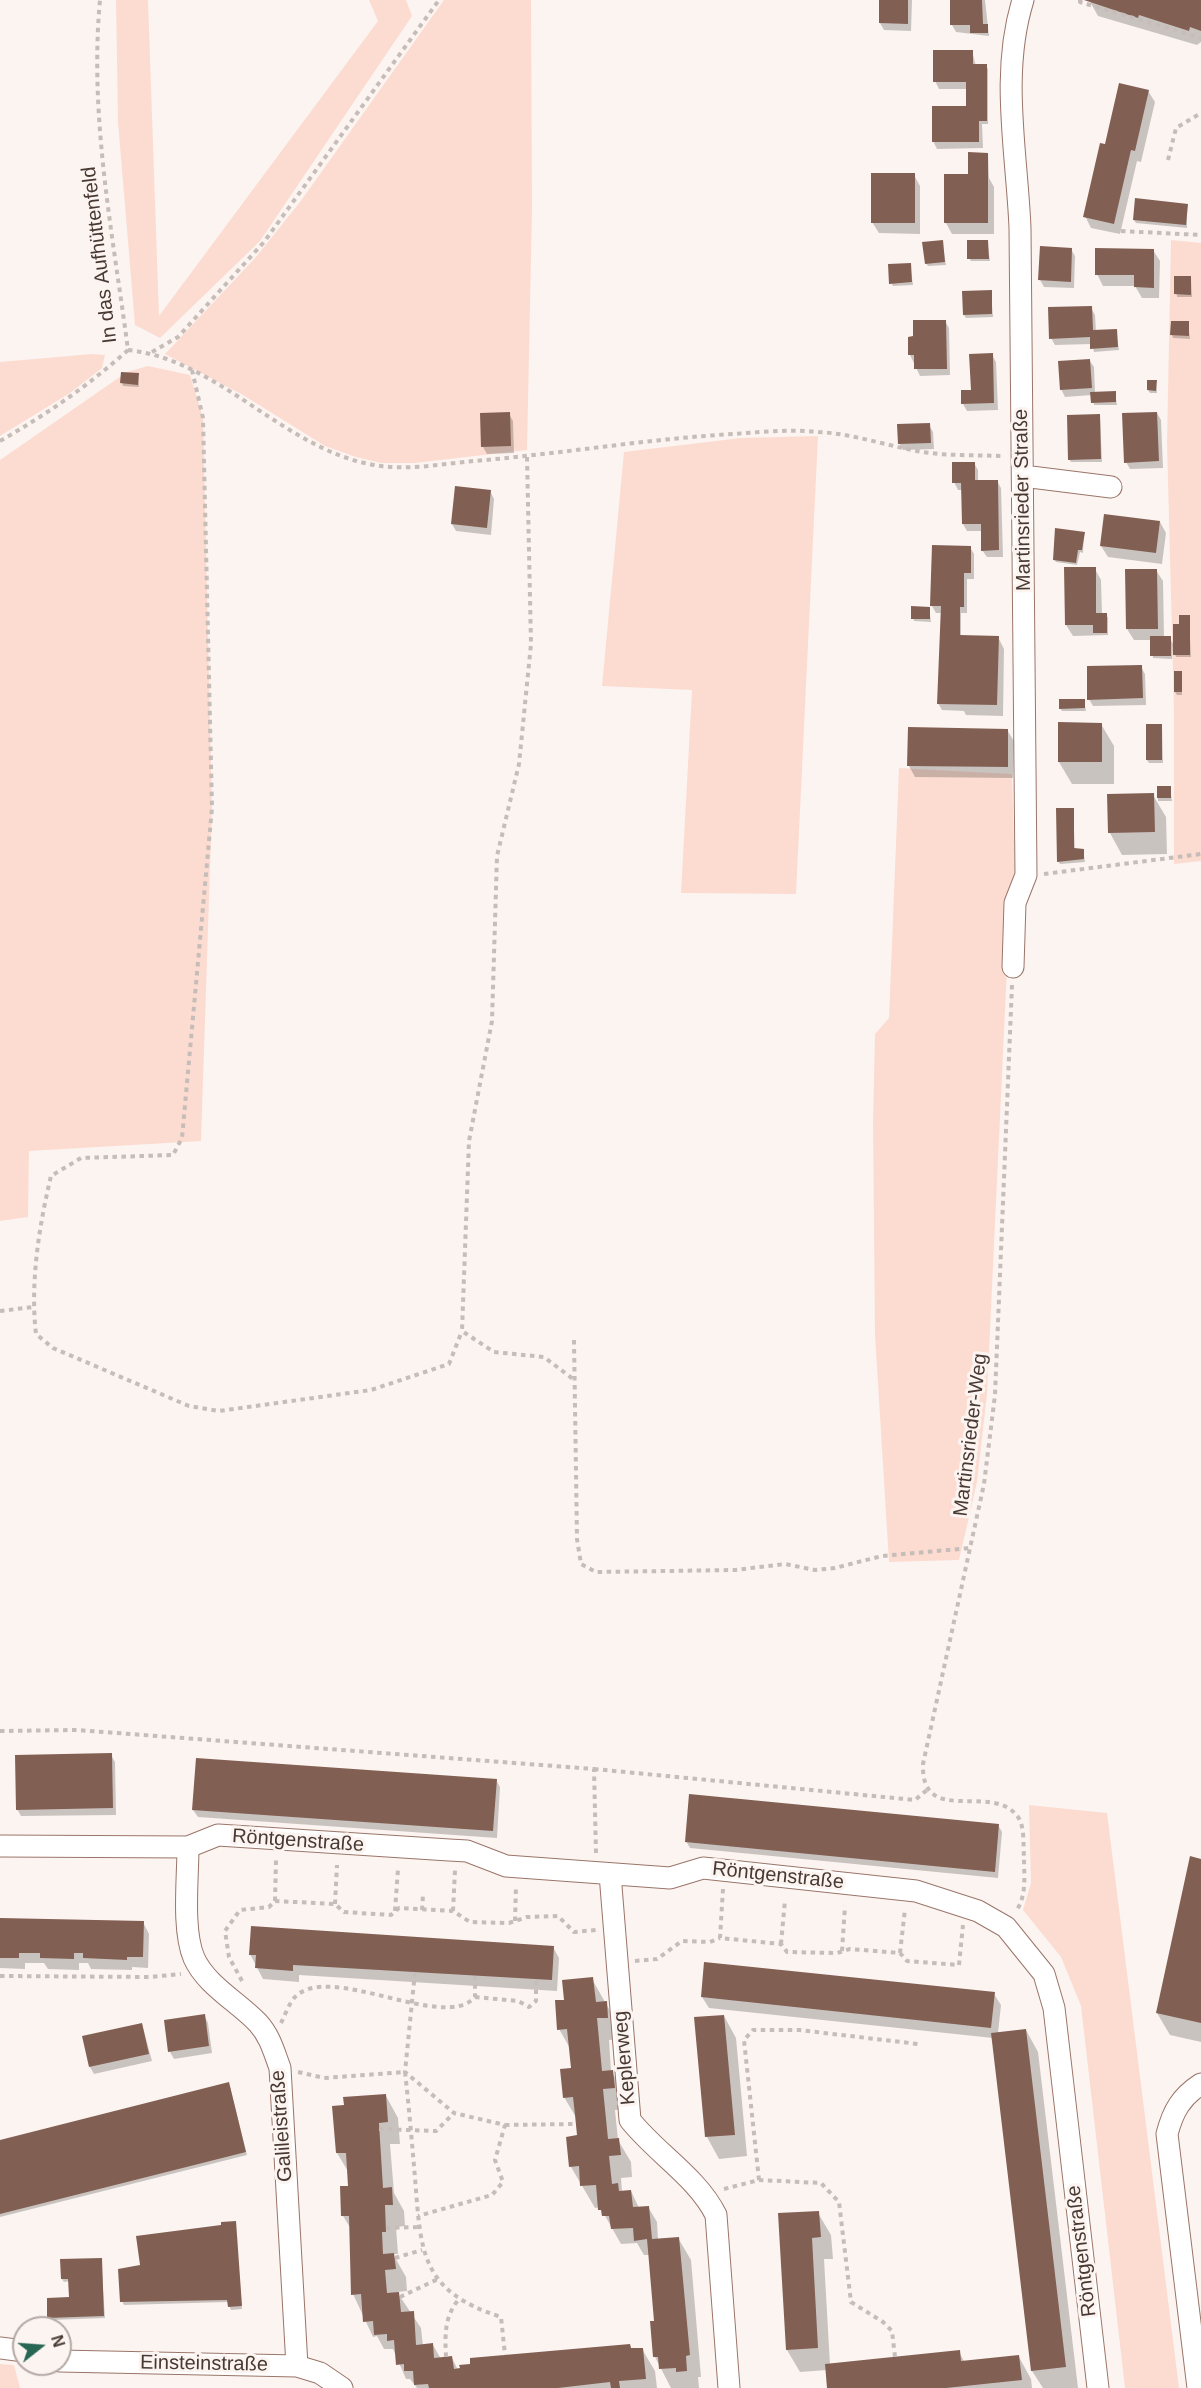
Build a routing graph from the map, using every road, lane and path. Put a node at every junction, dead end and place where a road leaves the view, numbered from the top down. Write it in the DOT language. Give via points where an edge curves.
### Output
graph roads {
  1 [pos="100,0"];
  2 [pos="440,0"];
  3 [pos="1023,0"];
  4 [pos="1080,0"];
  5 [pos="1201,38"];
  6 [pos="1201,113"];
  7 [pos="1168,160"];
  8 [pos="1121,231"];
  9 [pos="1201,235"];
  10 [pos="128,350"];
  11 [pos="152,353"];
  12 [pos="192,370"];
  13 [pos="0,441"];
  14 [pos="527,457"];
  15 [pos="1023,466"];
  16 [pos="1111,487"];
  17 [pos="1201,854"];
  18 [pos="1026,875"];
  19 [pos="1013,967"];
  20 [pos="33,1307"];
  21 [pos="0,1311"];
  22 [pos="462,1331"];
  23 [pos="574,1340"];
  24 [pos="573,1379"];
  25 [pos="970,1548"];
  26 [pos="0,1731"];
  27 [pos="594,1769"];
  28 [pos="927,1790"];
  29 [pos="0,1846"];
  30 [pos="188,1847"];
  31 [pos="456,1851"];
  32 [pos="276,1860"];
  33 [pos="337,1865"];
  34 [pos="517,1867"];
  35 [pos="398,1869"];
  36 [pos="725,1870"];
  37 [pos="603,1874"];
  38 [pos="907,1890"];
  39 [pos="423,1895"];
  40 [pos="785,1900"];
  41 [pos="275,1901"];
  42 [pos="335,1904"];
  43 [pos="845,1906"];
  44 [pos="965,1906"];
  45 [pos="422,1910"];
  46 [pos="453,1911"];
  47 [pos="395,1912"];
  48 [pos="514,1921"];
  49 [pos="1006,1927"];
  50 [pos="615,1929"];
  51 [pos="720,1938"];
  52 [pos="781,1944"];
  53 [pos="842,1951"];
  54 [pos="900,1953"];
  55 [pos="617,1962"];
  56 [pos="202,1972"];
  57 [pos="415,1972"];
  58 [pos="0,1976"];
  59 [pos="475,1976"];
  60 [pos="536,1979"];
  61 [pos="475,1997"];
  62 [pos="412,2003"];
  63 [pos="236,2004"];
  64 [pos="271,2042"];
  65 [pos="918,2044"];
  66 [pos="280,2068"];
  67 [pos="405,2072"];
  68 [pos="1201,2084"];
  69 [pos="454,2113"];
  70 [pos="576,2124"];
  71 [pos="505,2125"];
  72 [pos="379,2128"];
  73 [pos="411,2131"];
  74 [pos="759,2180"];
  75 [pos="705,2194"];
  76 [pos="418,2216"];
  77 [pos="418,2227"];
  78 [pos="386,2228"];
  79 [pos="422,2250"];
  80 [pos="395,2258"];
  81 [pos="438,2279"];
  82 [pos="400,2297"];
  83 [pos="459,2299"];
  84 [pos="505,2355"];
  85 [pos="446,2357"];
  86 [pos="895,2357"];
  87 [pos="72,2361"];
  88 [pos="297,2366"];
  89 [pos="342,2388"];
  90 [pos="729,2388"];
  91 [pos="1098,2388"];
  92 [pos="1198,2388"];
  1 -- 10 [label="path, In das Aufhüttenfeld" via="98,99"];
  2 -- 11 [label="path" via="264,242 178,337"];
  3 -- 15 [label="street, Martinsrieder Straße" via="1012,65 1012,148 1019,208"];
  4 -- 5 [label="path"];
  6 -- 7 [label="path" via="1176,128"];
  8 -- 9 [label="path"];
  10 -- 11 [label="path"];
  10 -- 13 [label="path, In das Aufhüttenfeld" via="51,412"];
  11 -- 12 [label="path"];
  12 -- 14 [label="path" via="323,447 375,465"];
  12 -- 20 [label="path" via="203,418 212,808 182,1138 173,1155 81,1158 51,1176"];
  14 -- 15 [label="path" via="732,434 818,431"];
  14 -- 22 [label="path" via="531,644 519,764 497,856 492,1021 469,1141"];
  15 -- 16 [label="street"];
  15 -- 18 [label="street, Martinsrieder Straße"];
  17 -- 18 [label="path"];
  18 -- 19 [label="street, Martinsrieder Straße" via="1015,903"];
  19 -- 25 [label="path, Martinsrieder-Weg" via="995,1395 984,1484"];
  20 -- 21 [label="path"];
  20 -- 22 [label="path" via="36,1334 53,1348 189,1406 219,1411 371,1390 449,1364"];
  22 -- 24 [label="path" via="494,1352 544,1357"];
  23 -- 24 [label="path"];
  24 -- 25 [label="path" via="577,1539 581,1564 597,1572 735,1570 785,1564 814,1570 882,1556"];
  25 -- 28 [label="path, Martinsrieder-Weg" via="922,1764 922,1780"];
  26 -- 27 [label="path" via="77,1730"];
  27 -- 28 [label="path" via="915,1800"];
  27 -- 37 [label="path"];
  28 -- 49 [label="path" via="950,1800 999,1804 1015,1814 1023,1829 1025,1884 1019,1906"];
  29 -- 30 [label="street, Röntgenstraße"];
  30 -- 31 [label="street, Röntgenstraße" via="218,1835"];
  30 -- 56 [label="street, Galileistraße" via="188,1934"];
  31 -- 34 [label="street, Röntgenstraße"];
  31 -- 46 [label="path"];
  32 -- 41 [label="path"];
  33 -- 42 [label="path"];
  34 -- 37 [label="street, Röntgenstraße"];
  34 -- 48 [label="path"];
  35 -- 47 [label="path"];
  36 -- 37 [label="street, Röntgenstraße" via="703,1868 670,1878"];
  36 -- 38 [label="street, Röntgenstraße"];
  36 -- 51 [label="path"];
  37 -- 50 [label="street, Keplerweg"];
  38 -- 44 [label="street, Röntgenstraße"];
  38 -- 54 [label="path"];
  39 -- 45 [label="path"];
  40 -- 52 [label="path"];
  41 -- 42 [label="path"];
  41 -- 63 [label="path" via="269,1907 240,1910 225,1931 229,1957 245,1987"];
  42 -- 47 [label="path" via="344,1912"];
  43 -- 53 [label="path"];
  44 -- 49 [label="street, Röntgenstraße"];
  44 -- 54 [label="path" via="959,1965 907,1961"];
  45 -- 46 [label="path"];
  45 -- 47 [label="path" via="399,1908"];
  46 -- 48 [label="path" via="470,1922"];
  48 -- 50 [label="path" via="558,1916 574,1932"];
  49 -- 91 [label="street, Röntgenstraße" via="1044,1974 1054,2008"];
  50 -- 55 [label="street, Keplerweg"];
  51 -- 52 [label="path"];
  51 -- 55 [label="path" via="710,1942 682,1941 657,1959"];
  52 -- 53 [label="path" via="787,1952"];
  53 -- 54 [label="path"];
  55 -- 75 [label="street, Keplerweg" via="630,2120"];
  56 -- 58 [label="path" via="150,1977"];
  56 -- 63 [label="street, Galileistraße"];
  57 -- 62 [label="path"];
  59 -- 61 [label="path"];
  60 -- 61 [label="path" via="536,2001 529,2007 518,2001"];
  61 -- 62 [label="path" via="451,2007"];
  62 -- 64 [label="path" via="356,1990 314,1986 294,1998"];
  62 -- 67 [label="path"];
  63 -- 64 [label="street, Galileistraße" via="259,2024"];
  64 -- 66 [label="street, Galileistraße"];
  65 -- 74 [label="path" via="799,2030 753,2030 744,2040"];
  66 -- 67 [label="path" via="324,2078"];
  66 -- 88 [label="street, Galileistraße"];
  67 -- 69 [label="path"];
  67 -- 73 [label="path"];
  68 -- 92 [label="street" via="1187,2093 1172,2113 1167,2134"];
  69 -- 71 [label="path"];
  69 -- 73 [label="path" via="436,2131"];
  70 -- 71 [label="path"];
  71 -- 76 [label="path" via="495,2160 503,2182 492,2195"];
  72 -- 73 [label="path"];
  73 -- 76 [label="path"];
  74 -- 75 [label="path"];
  74 -- 86 [label="path" via="821,2183 839,2202 851,2302 892,2331"];
  75 -- 90 [label="street, Keplerweg" via="716,2215"];
  76 -- 77 [label="path"];
  77 -- 78 [label="path"];
  77 -- 79 [label="path"];
  79 -- 80 [label="path"];
  79 -- 81 [label="path"];
  81 -- 82 [label="path"];
  81 -- 83 [label="path"];
  83 -- 84 [label="path" via="501,2317"];
  83 -- 85 [label="path" via="450,2310 444,2332"];
  87 -- 88 [label="street, Einsteinstraße"];
  88 -- 89 [label="street, Einsteinstraße" via="320,2373"];
}
